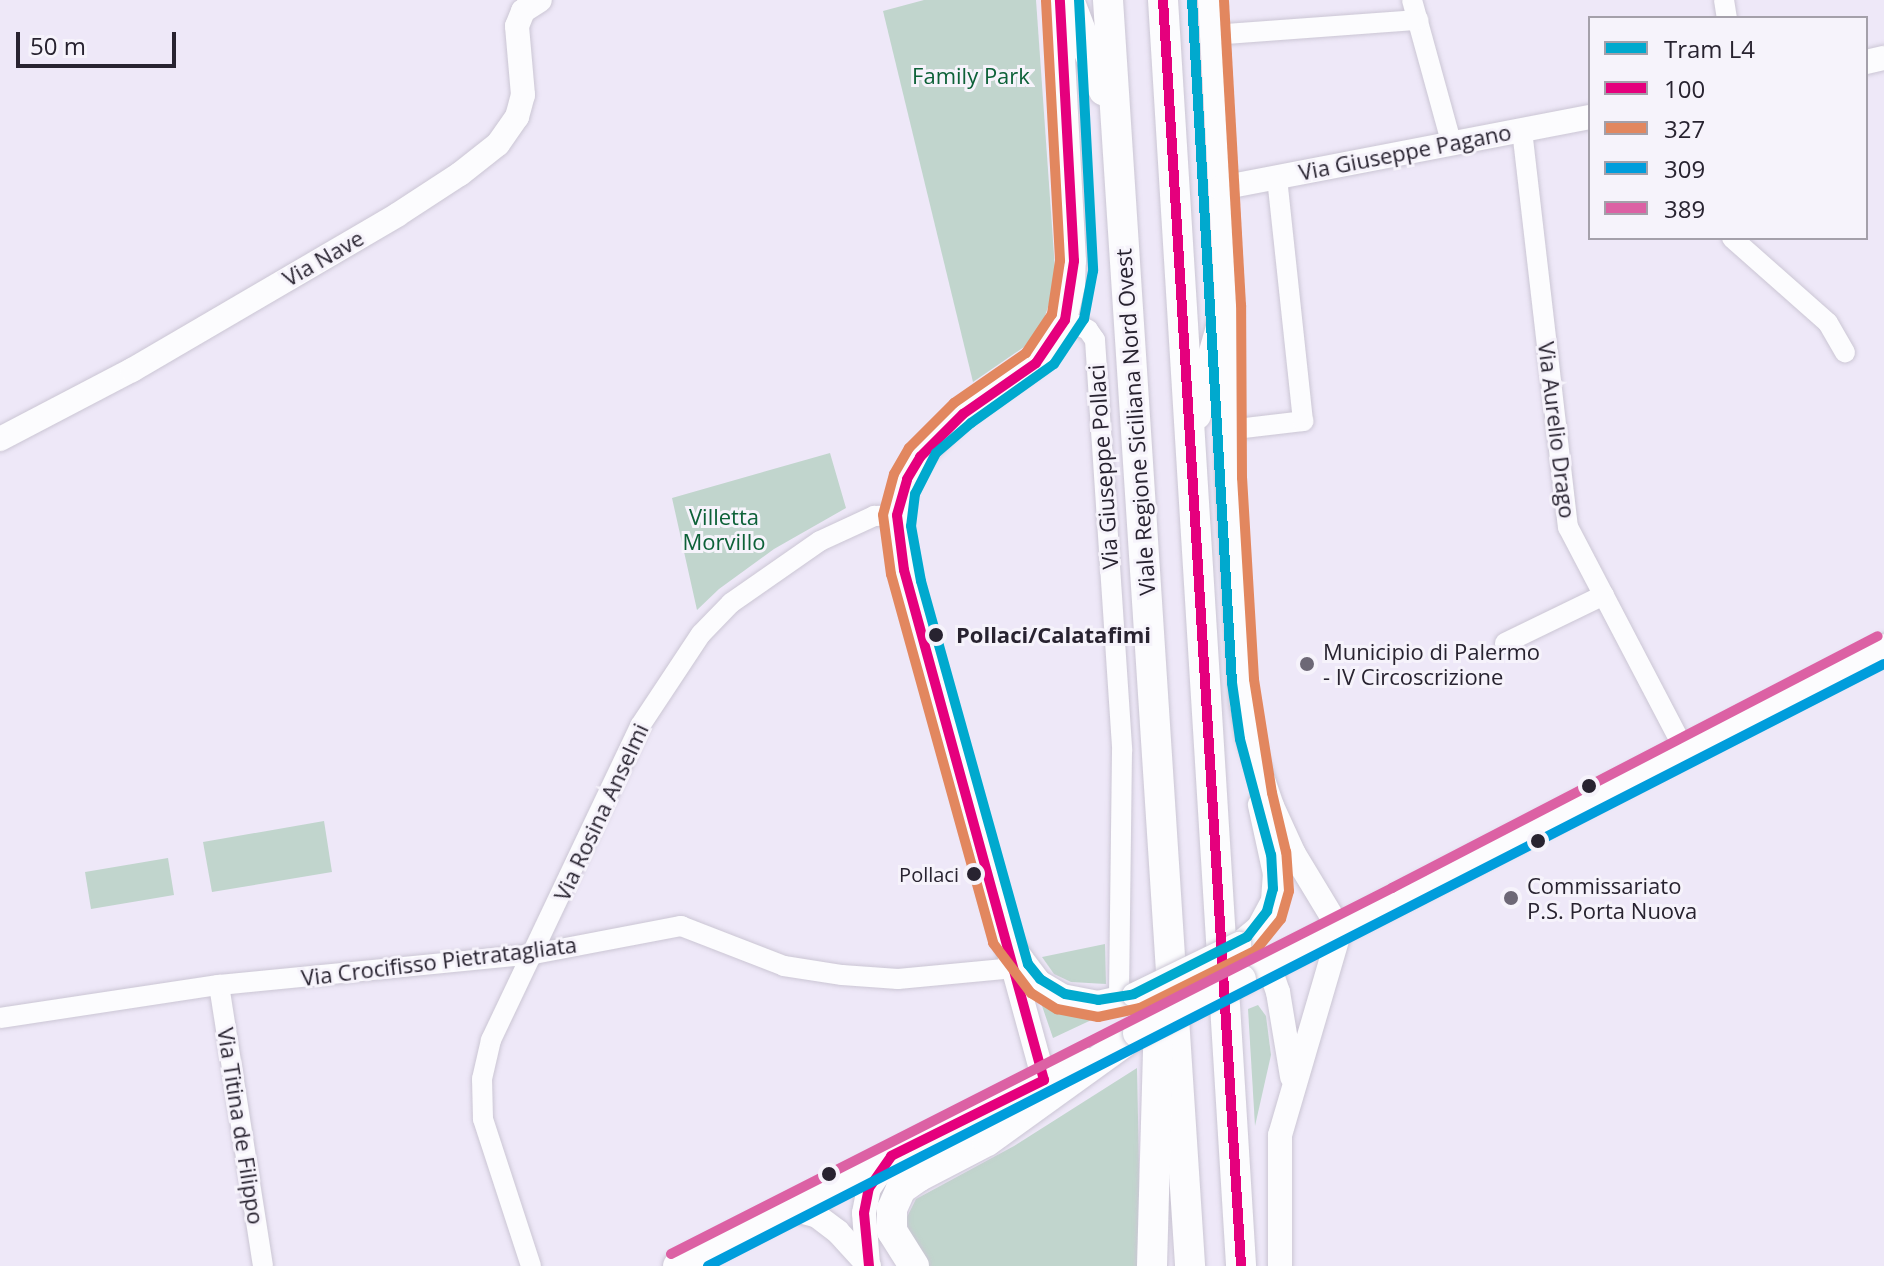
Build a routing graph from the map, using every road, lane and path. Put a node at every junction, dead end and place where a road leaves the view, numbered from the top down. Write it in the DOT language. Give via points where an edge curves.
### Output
graph roads {
  1 [pos="540,0"];
  2 [pos="1060,0"];
  3 [pos="1069,0"];
  4 [pos="1108,0"];
  5 [pos="1163,0"];
  6 [pos="1210,0"];
  7 [pos="1415,10"];
  8 [pos="1212,35"];
  9 [pos="1588,117"];
  10 [pos="1116,121"];
  11 [pos="1522,130"];
  12 [pos="1451,142"];
  13 [pos="1277,177"];
  14 [pos="1221,188"];
  15 [pos="1734,240"];
  16 [pos="1227,306"];
  17 [pos="1065,320"];
  18 [pos="1845,352"];
  19 [pos="1228,430"];
  20 [pos="1189,436"];
  21 [pos="0,439"];
  22 [pos="897,515"];
  23 [pos="1604,595"];
  24 [pos="1505,643"];
  25 [pos="1884,648"];
  26 [pos="1248,736"];
  27 [pos="1685,751"];
  28 [pos="1164,893"];
  29 [pos="1340,930"];
  30 [pos="1006,938"];
  31 [pos="534,954"];
  32 [pos="1269,966"];
  33 [pos="1014,968"];
  34 [pos="219,985"];
  35 [pos="1235,988"];
  36 [pos="1127,998"];
  37 [pos="0,1018"];
  38 [pos="1137,1033"];
  39 [pos="1044,1080"];
  40 [pos="1293,1083"];
  41 [pos="891,1156"];
  42 [pos="788,1208"];
  43 [pos="263,1266"];
  44 [pos="531,1266"];
  45 [pos="677,1266"];
  46 [pos="869,1266"];
  47 [pos="914,1266"];
  48 [pos="1152,1266"];
  49 [pos="1190,1266"];
  50 [pos="1241,1266"];
  51 [pos="1280,1266"];
  1 -- 21 [label="street, Via Nave" via="523,11 517,26 523,95 517,117 498,144 397,215 132,370"];
  2 -- 17 [label="street" via="1074,261"];
  3 -- 10 [label="main road"];
  4 -- 10 [label="main road, Viale Regione Siciliana Nord Ovest"];
  5 -- 20 [label="main road"];
  6 -- 8 [label="street"];
  7 -- 8 [label="street"];
  7 -- 12 [label="street"];
  8 -- 14 [label="street"];
  9 -- 11 [label="street, Via Giuseppe Pagano"];
  10 -- 28 [label="main road, Viale Regione Siciliana Nord Ovest"];
  11 -- 12 [label="street, Via Giuseppe Pagano"];
  11 -- 23 [label="street, Via Aurelio Drago" via="1568,527"];
  12 -- 13 [label="street, Via Giuseppe Pagano"];
  13 -- 14 [label="street, Via Giuseppe Pagano"];
  13 -- 19 [label="street" via="1303,421"];
  14 -- 16 [label="street"];
  15 -- 18 [label="street" via="1828,323"];
  16 -- 19 [label="street"];
  16 -- 20 [label="main road"];
  17 -- 22 [label="street" via="1036,363 963,414 920,457"];
  17 -- 36 [label="street, Via Giuseppe Pollaci" via="1088,330 1095,340 1122,751"];
  19 -- 26 [label="street" via="1240,680"];
  20 -- 35 [label="main road"];
  22 -- 30 [label="street" via="904,570"];
  22 -- 31 [label="street, Via Rosina Anselmi" via="874,516 820,541 731,603 701,634 640,726"];
  23 -- 24 [label="street"];
  23 -- 27 [label="street, Via Aurelio Drago"];
  25 -- 27 [label="main road"];
  26 -- 29 [label="street" via="1280,826"];
  26 -- 36 [label="street, bridge" via="1272,855 1275,889 1269,912 1239,944"];
  27 -- 29 [label="main road"];
  28 -- 48 [label="main road"];
  28 -- 49 [label="main road"];
  29 -- 32 [label="main road"];
  29 -- 40 [label="street"];
  30 -- 33 [label="street"];
  30 -- 36 [label="street" via="1050,990 1079,1001"];
  31 -- 33 [label="street, Via Crocifisso Pietratagliata" via="681,926 784,966 842,975 898,979"];
  31 -- 34 [label="street, Via Crocifisso Pietratagliata"];
  31 -- 44 [label="street, Via Rosina Anselmi" via="491,1040 482,1079 483,1119"];
  32 -- 35 [label="main road"];
  32 -- 40 [label="street"];
  33 -- 39 [label="street"];
  34 -- 37 [label="street, Via Crocifisso Pietratagliata"];
  34 -- 43 [label="street, Via Titina de Filippo"];
  35 -- 38 [label="main road, bridge"];
  35 -- 50 [label="main road"];
  38 -- 39 [label="main road"];
  38 -- 47 [label="main road" via="987,1141 901,1189 892,1209 892,1231"];
  39 -- 41 [label="main road"];
  40 -- 51 [label="street" via="1280,1135"];
  41 -- 42 [label="main road"];
  41 -- 46 [label="street" via="869,1188 864,1213"];
  42 -- 45 [label="main road"];
  42 -- 46 [label="street" via="817,1216"];
}
